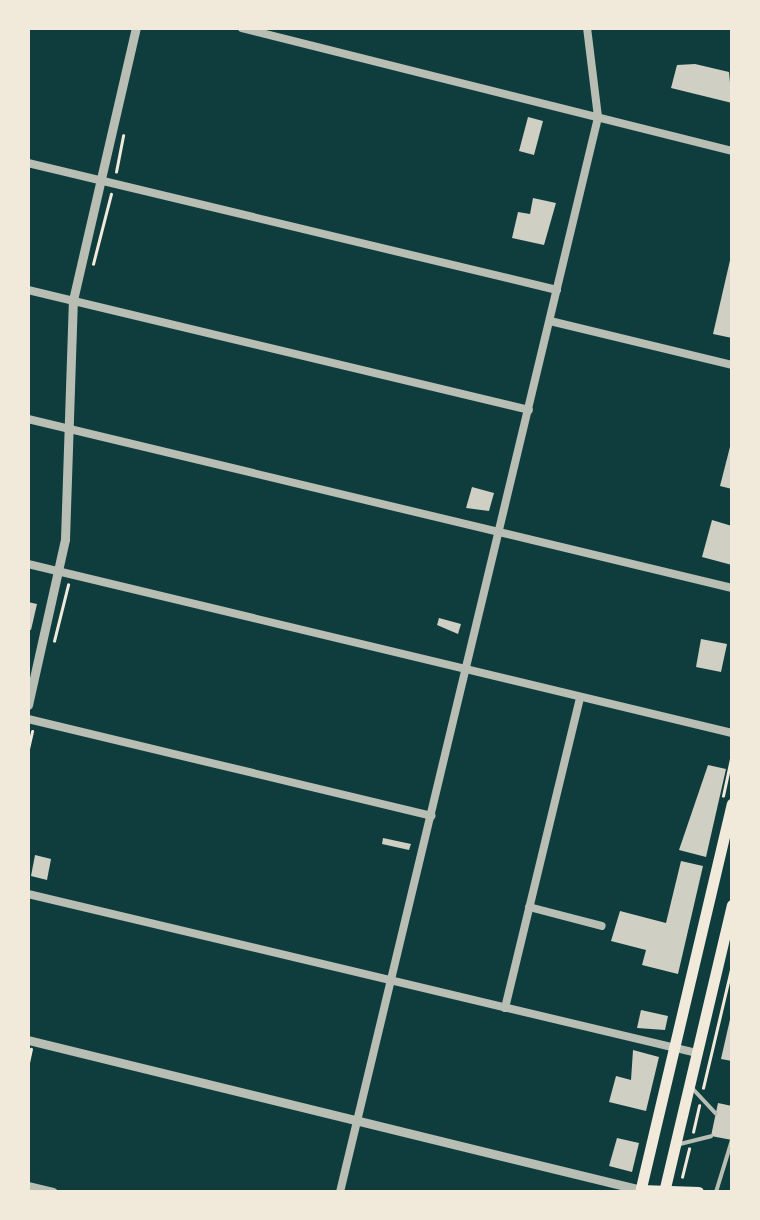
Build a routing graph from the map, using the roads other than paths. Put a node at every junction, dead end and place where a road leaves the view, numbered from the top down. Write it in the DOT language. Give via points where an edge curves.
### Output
graph roads {
  1 [pos="136,28"];
  2 [pos="242,28"];
  3 [pos="587,28"];
  4 [pos="598,116"];
  5 [pos="732,151"];
  6 [pos="28,163"];
  7 [pos="102,180"];
  8 [pos="28,290"];
  9 [pos="558,290"];
  10 [pos="73,300"];
  11 [pos="550,321"];
  12 [pos="732,365"];
  13 [pos="529,410"];
  14 [pos="28,419"];
  15 [pos="70,429"];
  16 [pos="500,532"];
  17 [pos="28,564"];
  18 [pos="59,572"];
  19 [pos="732,588"];
  20 [pos="467,670"];
  21 [pos="580,697"];
  22 [pos="28,706"];
  23 [pos="28,719"];
  24 [pos="732,734"];
  25 [pos="732,804"];
  26 [pos="431,816"];
  27 [pos="28,894"];
  28 [pos="732,904"];
  29 [pos="529,906"];
  30 [pos="705,920"];
  31 [pos="602,926"];
  32 [pos="730,926"];
  33 [pos="391,980"];
  34 [pos="504,1008"];
  35 [pos="28,1040"];
  36 [pos="674,1047"];
  37 [pos="697,1053"];
  38 [pos="689,1085"];
  39 [pos="716,1114"];
  40 [pos="357,1119"];
  41 [pos="711,1136"];
  42 [pos="732,1140"];
  43 [pos="675,1146"];
  44 [pos="28,1186"];
  45 [pos="665,1189"];
  46 [pos="53,1192"];
  47 [pos="340,1192"];
  48 [pos="642,1192"];
  49 [pos="698,1192"];
  50 [pos="716,1192"];
  1 -- 7 [label="street"];
  2 -- 4 [label="street"];
  3 -- 4 [label="street"];
  4 -- 5 [label="street"];
  4 -- 9 [label="street"];
  6 -- 7 [label="street"];
  7 -- 9 [label="street"];
  7 -- 10 [label="street"];
  8 -- 10 [label="street"];
  9 -- 11 [label="street"];
  10 -- 13 [label="street"];
  10 -- 15 [label="street"];
  11 -- 12 [label="street"];
  11 -- 13 [label="street"];
  13 -- 16 [label="street"];
  14 -- 15 [label="street"];
  15 -- 16 [label="street"];
  15 -- 18 [label="street"];
  16 -- 19 [label="street"];
  16 -- 20 [label="street"];
  17 -- 18 [label="street"];
  18 -- 20 [label="street"];
  18 -- 22 [label="street"];
  20 -- 21 [label="street"];
  20 -- 26 [label="street"];
  21 -- 24 [label="street"];
  21 -- 29 [label="street"];
  23 -- 26 [label="street"];
  25 -- 30 [label="main road"];
  26 -- 33 [label="street"];
  27 -- 33 [label="street"];
  28 -- 32 [label="main road"];
  29 -- 31 [label="street"];
  29 -- 34 [label="street"];
  30 -- 32 [label="street"];
  30 -- 36 [label="main road"];
  32 -- 37 [label="main road"];
  33 -- 34 [label="street"];
  33 -- 40 [label="street"];
  34 -- 36 [label="street"];
  35 -- 40 [label="street"];
  36 -- 37 [label="street"];
  36 -- 48 [label="main road"];
  37 -- 38 [label="main road"];
  38 -- 39 [label="lane"];
  38 -- 43 [label="main road"];
  40 -- 47 [label="street"];
  40 -- 48 [label="street"];
  41 -- 43 [label="lane"];
  42 -- 50 [label="lane"];
  43 -- 45 [label="main road"];
  44 -- 46 [label="street"];
  45 -- 48 [label="main road"];
  45 -- 49 [label="main road"];
}
